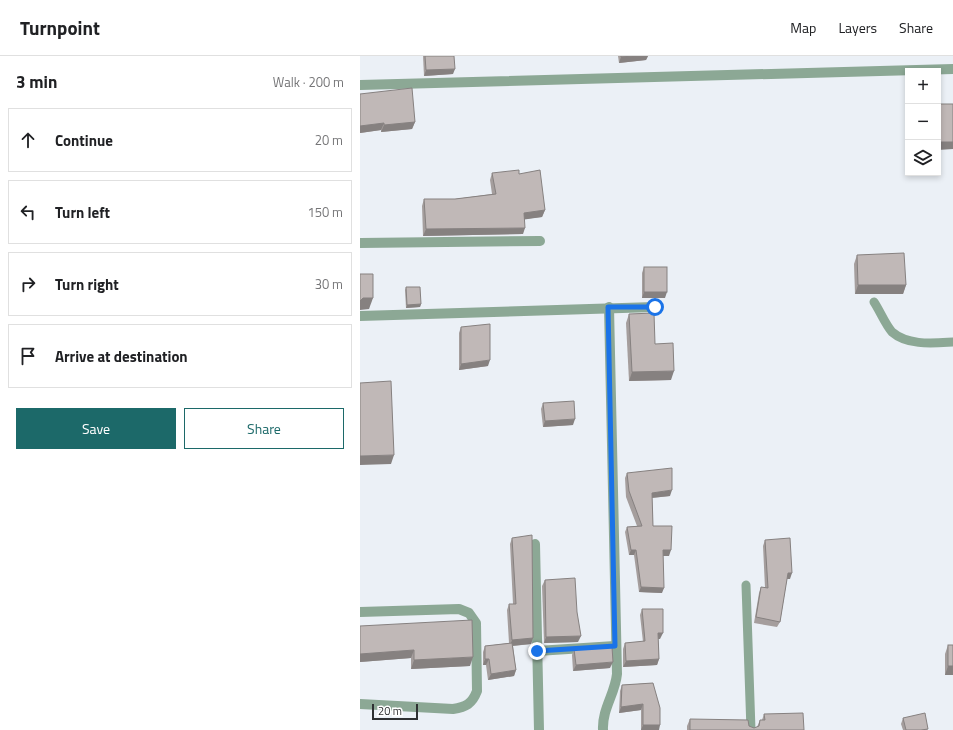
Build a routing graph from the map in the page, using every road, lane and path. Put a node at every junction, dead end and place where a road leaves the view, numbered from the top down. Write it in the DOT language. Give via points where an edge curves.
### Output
graph roads {
  1 [pos="953,68"];
  2 [pos="360,85"];
  3 [pos="540,241"];
  4 [pos="360,243"];
  5 [pos="874,302"];
  6 [pos="608,307"];
  7 [pos="655,307"];
  8 [pos="360,316"];
  9 [pos="953,342"];
  10 [pos="535,544"];
  11 [pos="746,585"];
  12 [pos="360,612"];
  13 [pos="615,646"];
  14 [pos="537,651"];
  15 [pos="360,704"];
  16 [pos="539,730"];
  17 [pos="603,730"];
  18 [pos="751,730"];
  1 -- 2 [label="street"];
  3 -- 4 [label="street"];
  5 -- 9 [label="lane" via="892,331 899,336 918,343"];
  6 -- 7 [label="street"];
  6 -- 8 [label="street"];
  6 -- 13 [label="street"];
  10 -- 14 [label="street"];
  11 -- 18 [label="lane"];
  12 -- 15 [label="street" via="458,608 470,613 476,623 477,691 473,701 465,707 453,709"];
  13 -- 14 [label="street"];
  13 -- 17 [label="street" via="616,684 604,714"];
  14 -- 16 [label="street"];
}
